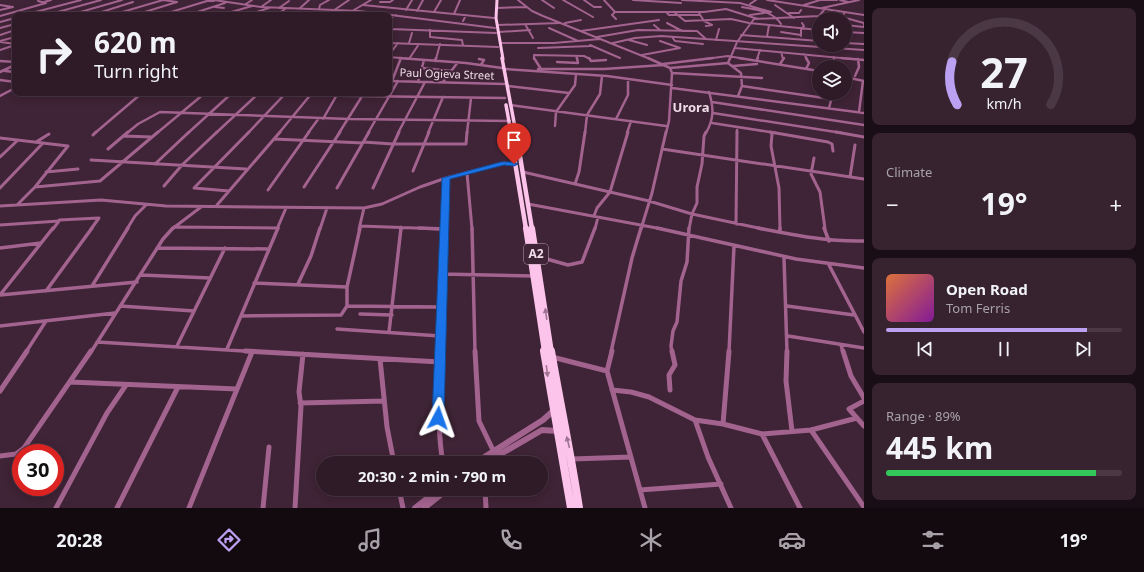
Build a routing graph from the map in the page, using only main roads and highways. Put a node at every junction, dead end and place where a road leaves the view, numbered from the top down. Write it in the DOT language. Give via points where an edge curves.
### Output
graph roads {
  1 [pos="496,0"];
  2 [pos="497,29"];
  3 [pos="506,85"];
  4 [pos="571,508"];
  5 [pos="579,508"];
  1 -- 2 [label="highway, A2"];
  1 -- 2 [label="highway, A2" via="494,18"];
  2 -- 3 [label="highway, A2"];
  3 -- 4 [label="highway, A2, one-way" via="505,98 553,411"];
  5 -- 3 [label="highway, A2, one-way"];
}
